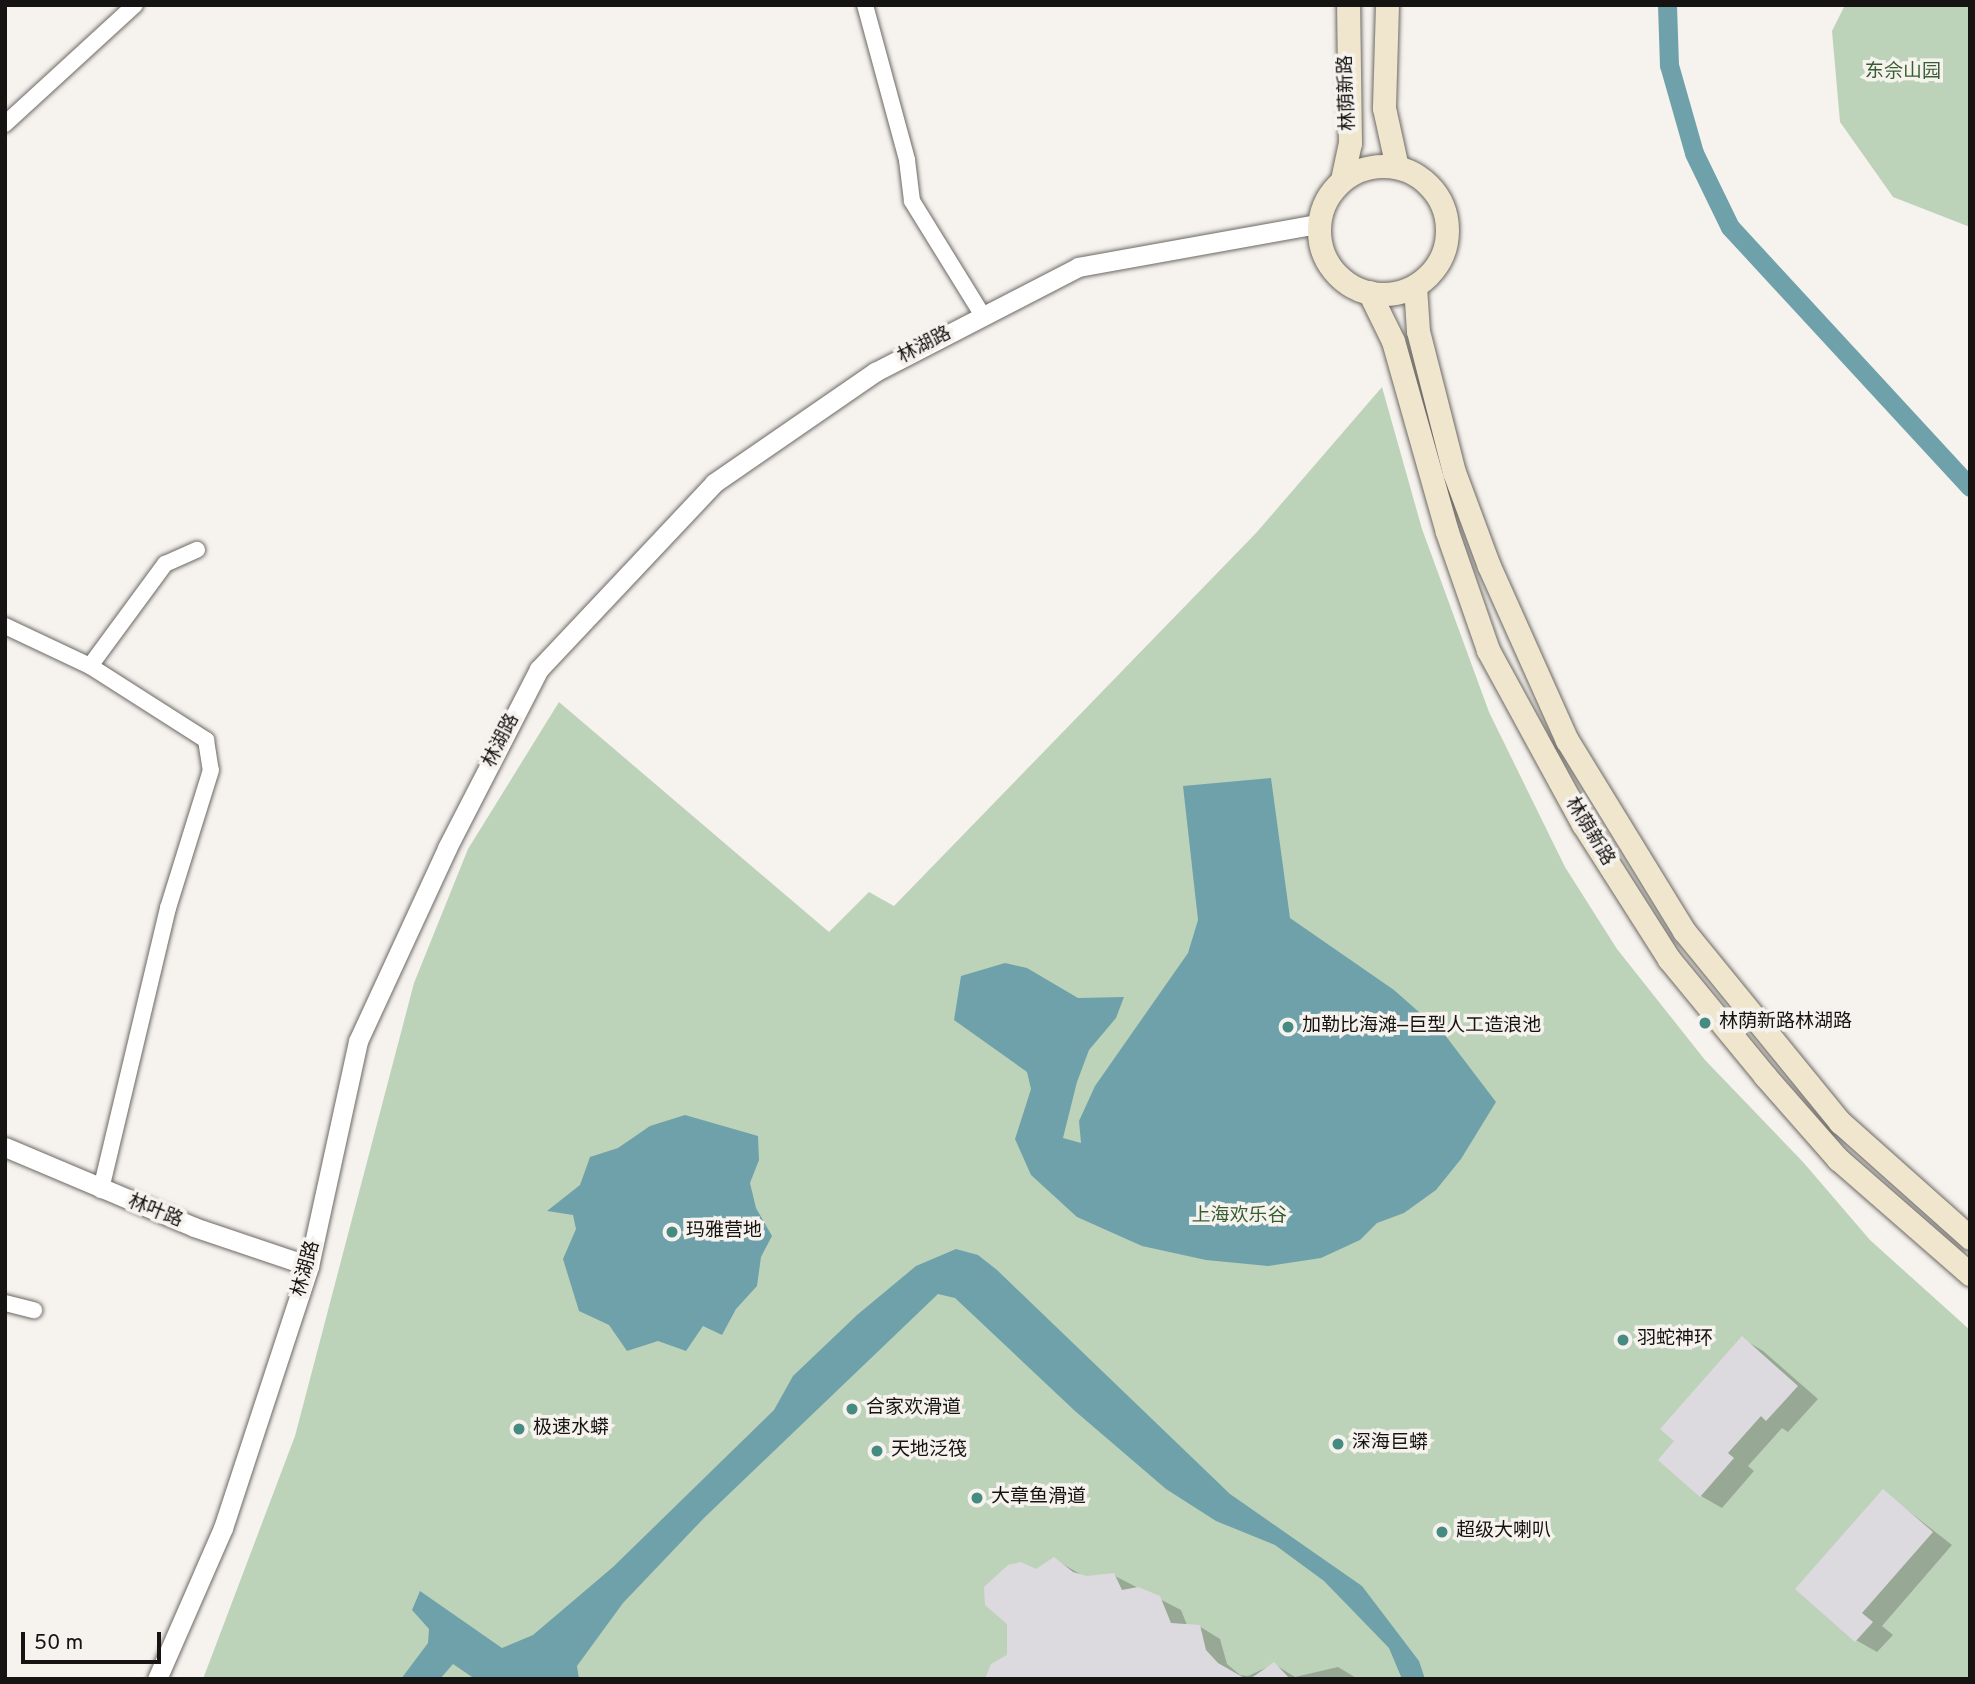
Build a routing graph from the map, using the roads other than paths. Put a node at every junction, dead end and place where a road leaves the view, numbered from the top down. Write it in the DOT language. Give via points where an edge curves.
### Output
graph roads {
  1 [pos="135,5"];
  2 [pos="865,5"];
  3 [pos="1348,5"];
  4 [pos="1387,5"];
  5 [pos="5,124"];
  6 [pos="1397,167"];
  7 [pos="1342,180"];
  8 [pos="1318,224"];
  9 [pos="1415,286"];
  10 [pos="1369,292"];
  11 [pos="983,316"];
  12 [pos="197,550"];
  13 [pos="5,626"];
  14 [pos="90,666"];
  15 [pos="5,1147"];
  16 [pos="101,1189"];
  17 [pos="1970,1238"];
  18 [pos="309,1266"];
  19 [pos="1970,1274"];
  20 [pos="5,1303"];
  21 [pos="34,1310"];
  22 [pos="157,1679"];
  1 -- 5 [label="street"];
  2 -- 11 [label="street" via="907,160 912,201"];
  3 -- 7 [label="main road, 林荫新路" via="1350,143"];
  4 -- 6 [label="main road, 林荫新路" via="1384,108"];
  6 -- 7 [label="main road, 林荫新路" via="1373,165"];
  6 -- 9 [label="main road" via="1431,186 1447,224 1437,265"];
  7 -- 8 [label="main road, 林荫新路" via="1324,202"];
  8 -- 10 [label="main road" via="1328,265 1342,281"];
  8 -- 11 [label="street, 林湖路" via="1078,267"];
  9 -- 10 [label="main road" via="1382,295"];
  9 -- 17 [label="main road, 林荫新路" via="1418,331 1454,471 1489,566 1567,740 1684,932 1840,1122"];
  10 -- 19 [label="main road, 林荫新路" via="1393,341 1447,531 1488,650 1583,824 1669,959 1765,1076 1838,1159"];
  11 -- 18 [label="street, 林湖路" via="875,372 714,483 539,669 447,848 358,1041"];
  12 -- 14 [label="street" via="165,564"];
  13 -- 14 [label="street"];
  14 -- 16 [label="street" via="206,740 211,770 169,908"];
  15 -- 16 [label="street, 林叶路"];
  16 -- 18 [label="street, 林叶路"];
  18 -- 22 [label="street, 林湖路" via="223,1528"];
  20 -- 21 [label="street"];
}
